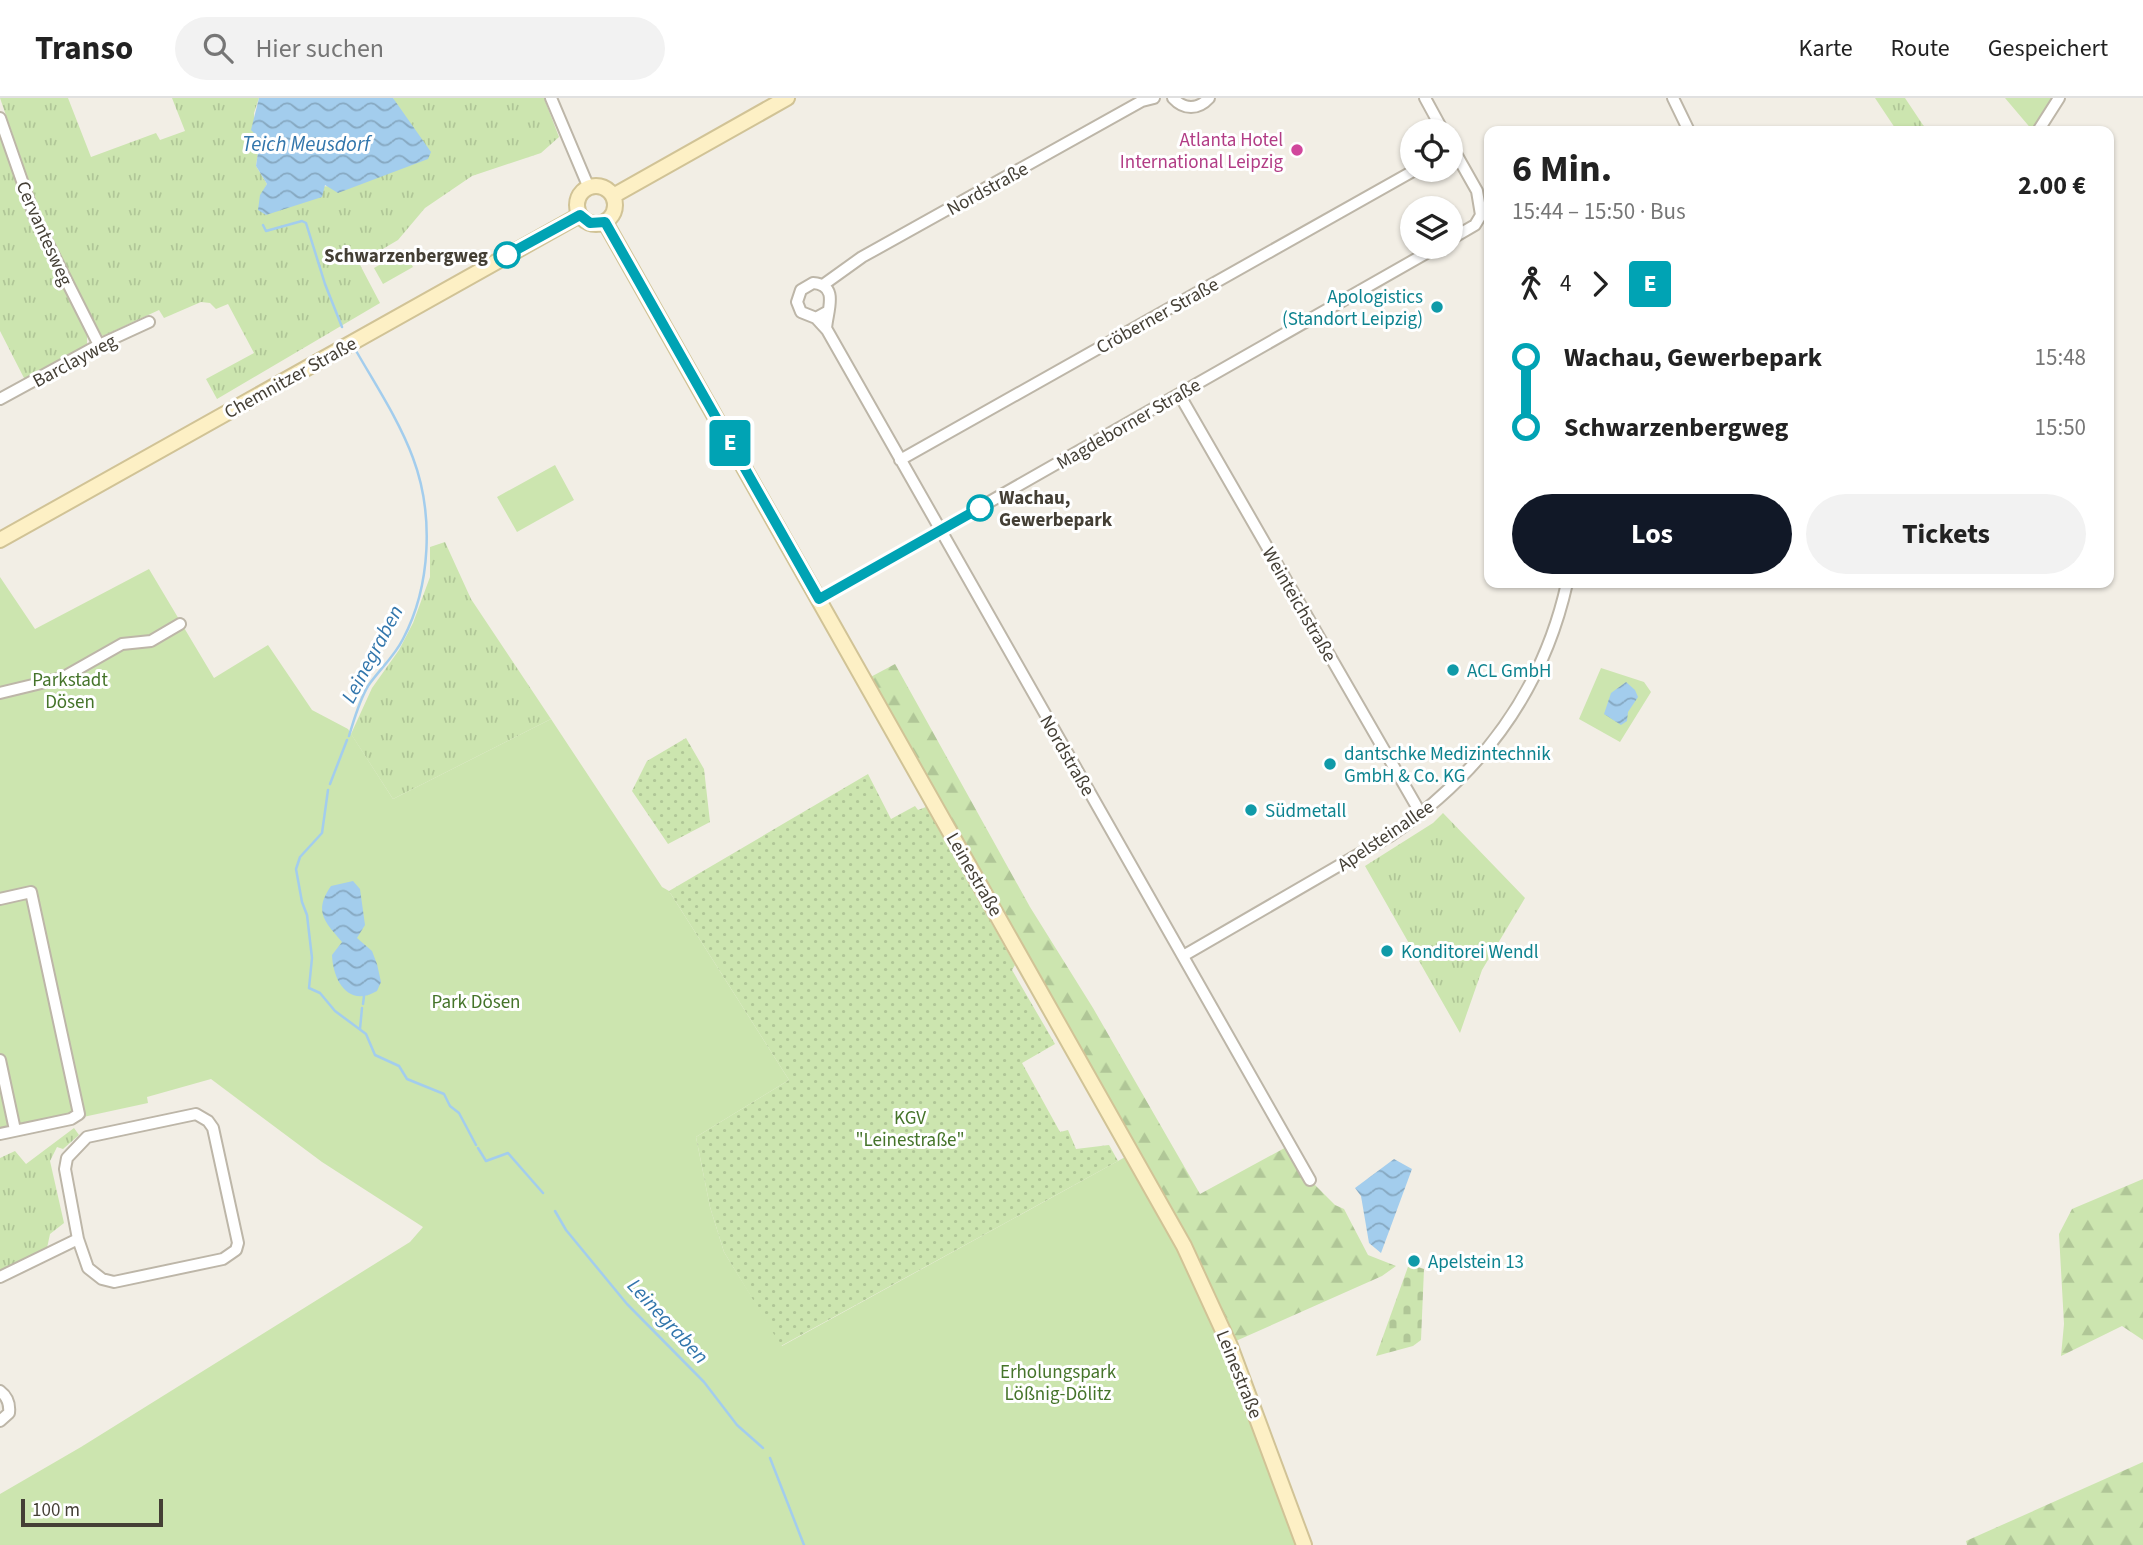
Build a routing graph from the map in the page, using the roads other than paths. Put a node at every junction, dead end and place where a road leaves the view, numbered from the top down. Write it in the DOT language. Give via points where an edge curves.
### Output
graph roads {
  1 [pos="551,98"];
  2 [pos="787,98"];
  3 [pos="1154,98"];
  4 [pos="1173,98"];
  5 [pos="1209,98"];
  6 [pos="1424,98"];
  7 [pos="1673,98"];
  8 [pos="2059,98"];
  9 [pos="0,118"];
  10 [pos="1436,119"];
  11 [pos="1687,126"];
  12 [pos="2041,126"];
  13 [pos="1463,167"];
  14 [pos="1400,178"];
  15 [pos="589,188"];
  16 [pos="613,196"];
  17 [pos="1484,214"];
  18 [pos="580,215"];
  19 [pos="1484,218"];
  20 [pos="605,222"];
  21 [pos="1463,232"];
  22 [pos="1416,259"];
  23 [pos="823,285"];
  24 [pos="827,312"];
  25 [pos="816,317"];
  26 [pos="149,323"];
  27 [pos="826,329"];
  28 [pos="99,345"];
  29 [pos="1179,394"];
  30 [pos="0,400"];
  31 [pos="900,460"];
  32 [pos="940,531"];
  33 [pos="0,540"];
  34 [pos="1565,588"];
  35 [pos="819,599"];
  36 [pos="180,624"];
  37 [pos="0,693"];
  38 [pos="1421,814"];
  39 [pos="0,899"];
  40 [pos="1183,956"];
  41 [pos="0,1060"];
  42 [pos="15,1130"];
  43 [pos="0,1134"];
  44 [pos="1310,1180"];
  45 [pos="78,1239"];
  46 [pos="0,1277"];
  47 [pos="0,1391"];
  48 [pos="0,1421"];
  49 [pos="1304,1545"];
  1 -- 15 [label="street"];
  2 -- 16 [label="main road"];
  3 -- 23 [label="street, Nordstraße" via="862,257"];
  4 -- 5 [label="street" via="1192,108"];
  6 -- 10 [label="street"];
  7 -- 11 [label="street"];
  8 -- 12 [label="street"];
  9 -- 28 [label="street, Cervantesweg" via="35,218"];
  13 -- 17 [label="street"];
  14 -- 31 [label="street, Cröberner Straße"];
  15 -- 16 [label="main road" via="604,188"];
  15 -- 18 [label="main road" via="578,201"];
  16 -- 20 [label="main road" via="615,209"];
  18 -- 20 [label="main road" via="590,223"];
  18 -- 33 [label="main road, Chemnitzer Straße"];
  19 -- 21 [label="street"];
  20 -- 35 [label="main road, Leinestraße"];
  22 -- 29 [label="street, Magdeborner Straße"];
  23 -- 24 [label="street" via="831,299"];
  23 -- 25 [label="street, Nordstraße" via="807,285 797,298 802,312"];
  24 -- 25 [label="street"];
  24 -- 27 [label="street"];
  25 -- 27 [label="street, Nordstraße"];
  26 -- 28 [label="street, Barclayweg"];
  27 -- 31 [label="street, Nordstraße"];
  28 -- 30 [label="street, Barclayweg"];
  29 -- 32 [label="street, Magdeborner Straße"];
  29 -- 38 [label="street, Weinteichstraße"];
  31 -- 32 [label="street, Nordstraße"];
  32 -- 35 [label="street, Magdeborner Straße"];
  32 -- 40 [label="street, Nordstraße"];
  34 -- 38 [label="street, Apelsteinallee" via="1546,650 1506,724 1470,772"];
  35 -- 49 [label="main road, Leinestraße" via="1184,1246 1230,1346"];
  36 -- 37 [label="street" via="150,641 122,644 62,678"];
  38 -- 40 [label="street, Apelsteinallee"];
  39 -- 42 [label="street" via="31,892 79,1114"];
  40 -- 44 [label="street, Nordstraße"];
  41 -- 42 [label="street"];
  42 -- 43 [label="street"];
  45 -- 45 [label="street" via="65,1169 73,1149 86,1137 196,1114 208,1121 238,1243 229,1257 114,1282 88,1268"];
  45 -- 46 [label="street"];
  47 -- 48 [label="street" via="10,1408"];
}
